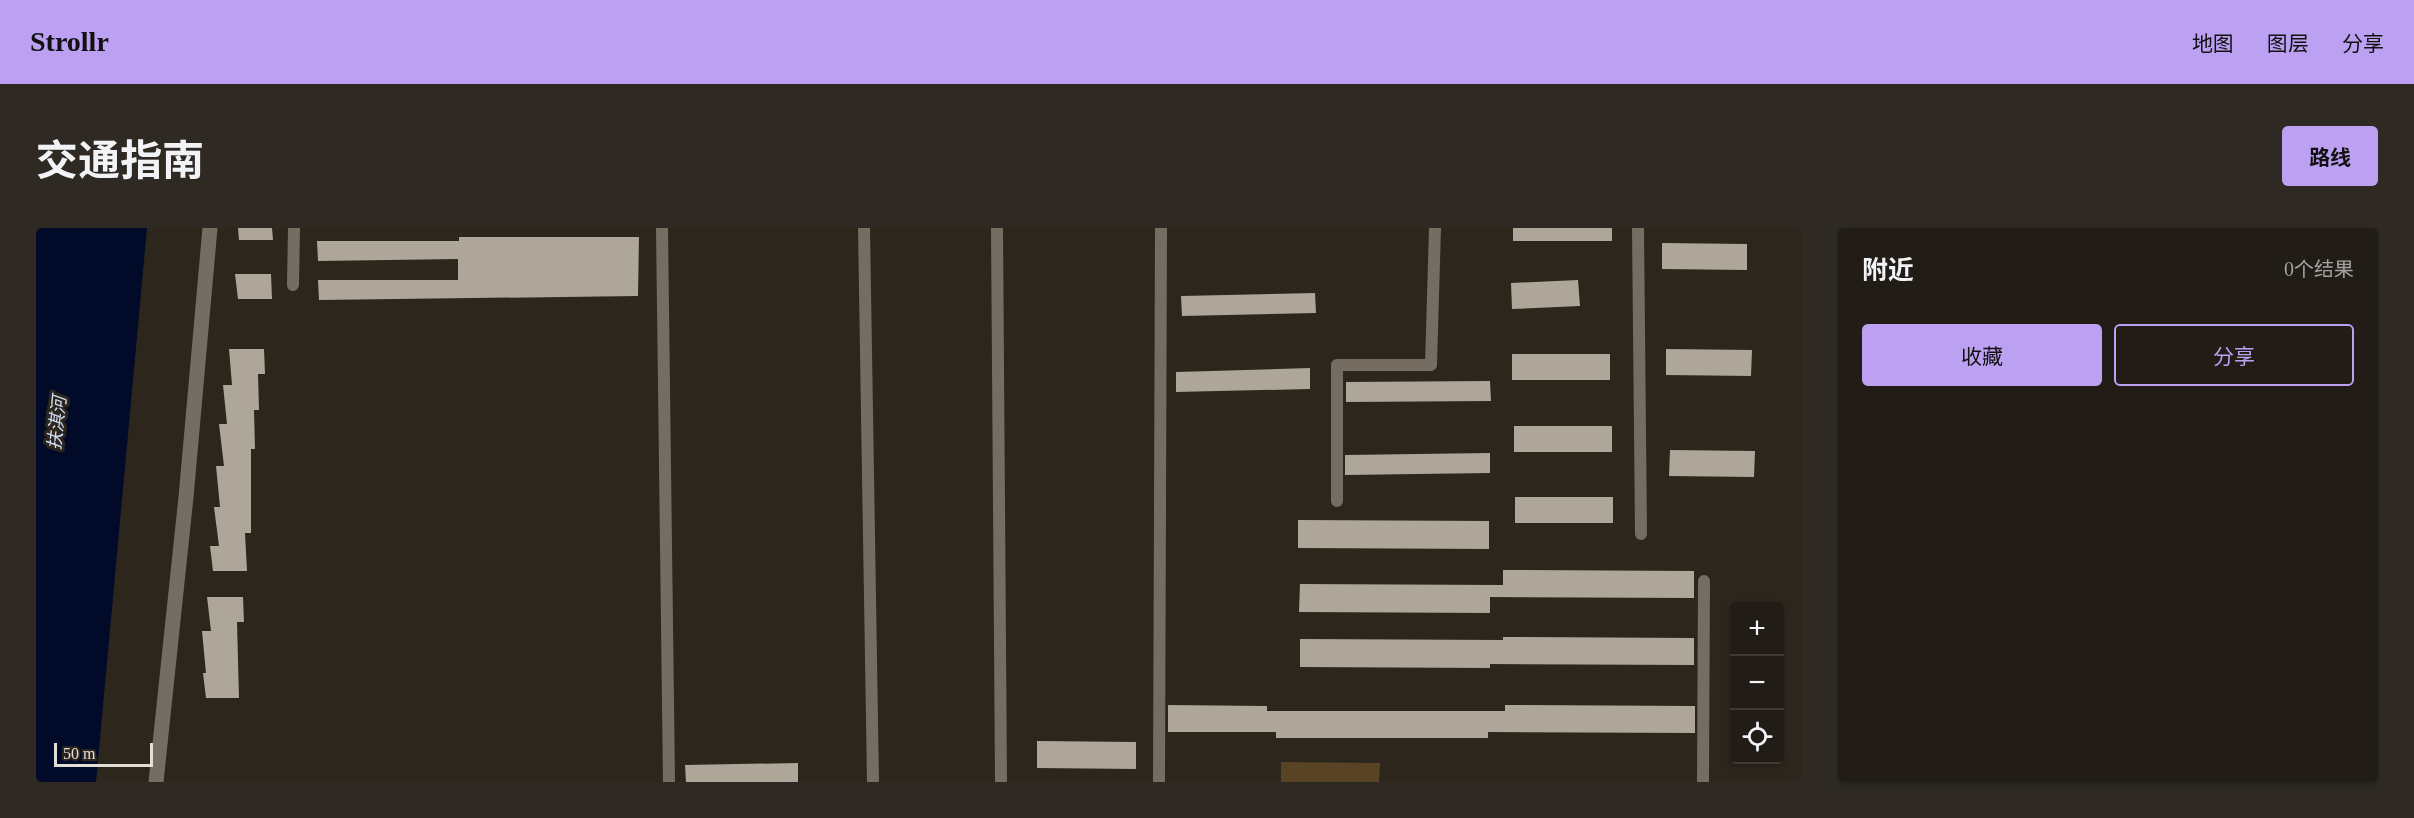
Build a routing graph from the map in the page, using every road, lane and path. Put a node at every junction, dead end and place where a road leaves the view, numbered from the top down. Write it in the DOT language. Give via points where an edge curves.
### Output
graph roads {
  1 [pos="210,228"];
  2 [pos="294,228"];
  3 [pos="662,228"];
  4 [pos="864,228"];
  5 [pos="997,228"];
  6 [pos="1161,228"];
  7 [pos="1435,228"];
  8 [pos="1638,228"];
  9 [pos="293,285"];
  10 [pos="1337,501"];
  11 [pos="1641,534"];
  12 [pos="1704,581"];
  13 [pos="156,782"];
  14 [pos="669,782"];
  15 [pos="873,782"];
  16 [pos="1001,782"];
  17 [pos="1159,782"];
  18 [pos="1703,782"];
  1 -- 13 [label="street"];
  2 -- 9 [label="street"];
  3 -- 14 [label="street"];
  4 -- 15 [label="street"];
  5 -- 16 [label="street"];
  6 -- 17 [label="street"];
  7 -- 10 [label="street" via="1431,365 1337,365"];
  8 -- 11 [label="street"];
  12 -- 18 [label="street"];
}
